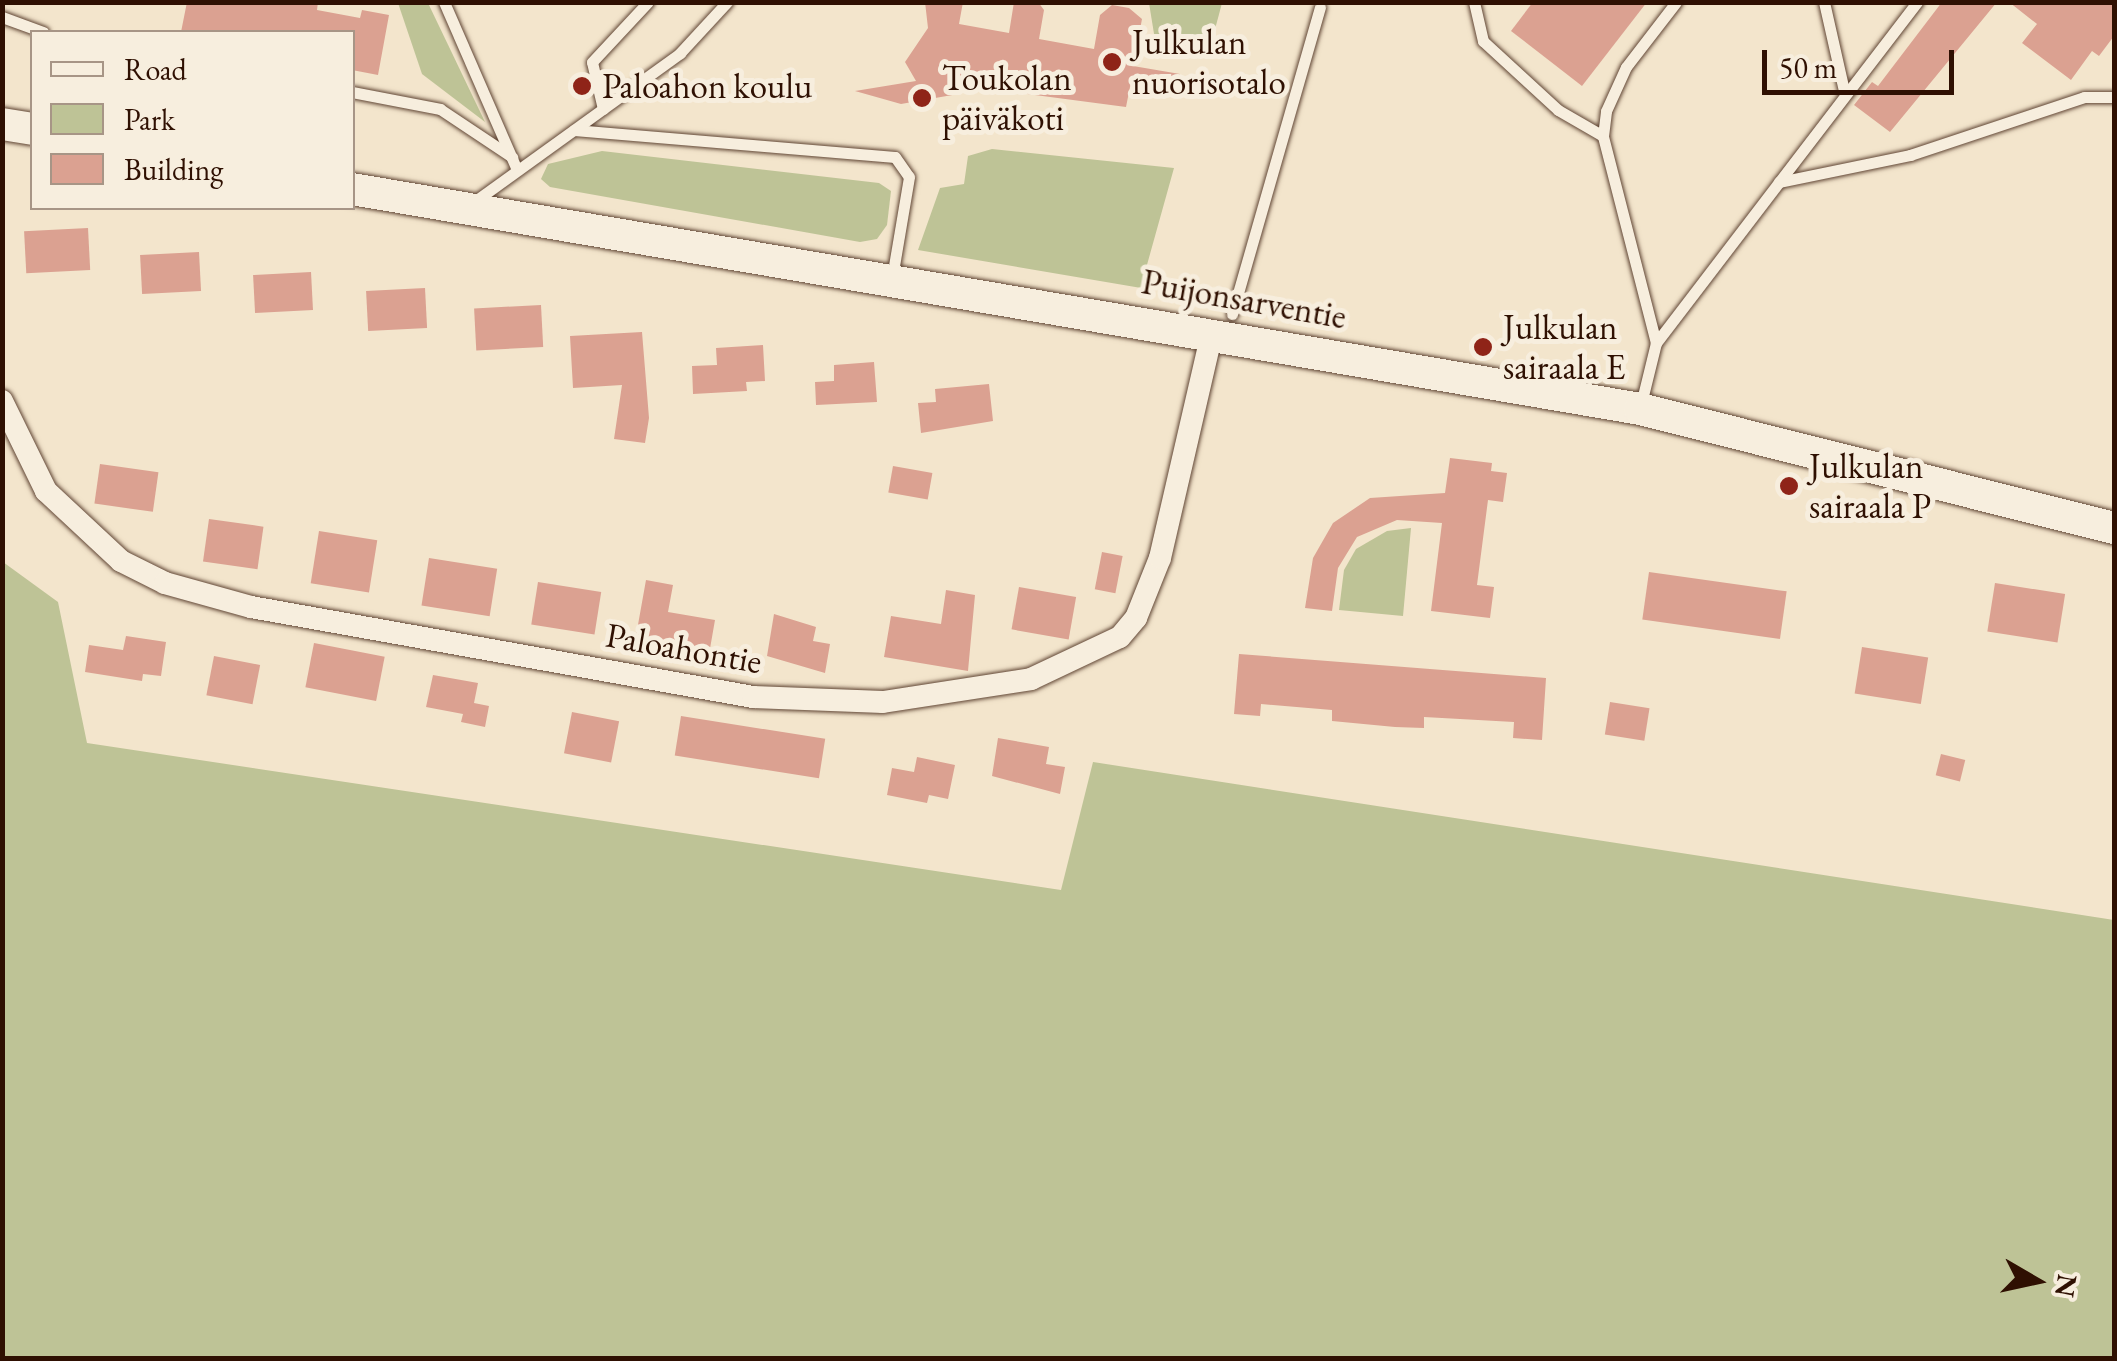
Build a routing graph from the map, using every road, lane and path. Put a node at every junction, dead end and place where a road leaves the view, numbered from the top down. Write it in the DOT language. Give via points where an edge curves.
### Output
graph roads {
  1 [pos="444,2"];
  2 [pos="648,2"];
  3 [pos="727,2"];
  4 [pos="1474,2"];
  5 [pos="1676,2"];
  6 [pos="1824,2"];
  7 [pos="1917,2"];
  8 [pos="1320,6"];
  9 [pos="2,17"];
  10 [pos="38,30"];
  11 [pos="1844,92"];
  12 [pos="355,93"];
  13 [pos="2114,97"];
  14 [pos="604,108"];
  15 [pos="2,124"];
  16 [pos="30,129"];
  17 [pos="574,130"];
  18 [pos="1603,136"];
  19 [pos="512,157"];
  20 [pos="518,170"];
  21 [pos="1779,182"];
  22 [pos="355,190"];
  23 [pos="463,210"];
  24 [pos="892,280"];
  25 [pos="1222,323"];
  26 [pos="1656,343"];
  27 [pos="2,401"];
  28 [pos="1640,409"];
  29 [pos="2114,528"];
  1 -- 19 [label="lane"];
  2 -- 14 [label="lane" via="592,62"];
  3 -- 14 [label="lane" via="680,53"];
  4 -- 18 [label="lane" via="1483,41 1558,110"];
  5 -- 18 [label="lane" via="1626,67 1606,111"];
  6 -- 11 [label="lane"];
  7 -- 11 [label="lane"];
  8 -- 25 [label="lane"];
  9 -- 10 [label="lane"];
  11 -- 21 [label="lane"];
  12 -- 19 [label="lane" via="440,109"];
  13 -- 21 [label="lane" via="2084,97 1910,155"];
  14 -- 17 [label="lane"];
  15 -- 16 [label="main road"];
  17 -- 20 [label="lane"];
  17 -- 24 [label="lane" via="895,157 909,177"];
  18 -- 26 [label="lane"];
  19 -- 20 [label="lane"];
  20 -- 23 [label="lane"];
  21 -- 26 [label="lane"];
  22 -- 23 [label="main road, Puijonsarventie"];
  23 -- 24 [label="main road, Puijonsarventie"];
  24 -- 25 [label="main road, Puijonsarventie"];
  25 -- 27 [label="street, Paloahontie" via="1160,558 1136,618 1120,636 1032,679 884,702 753,697 195,593 121,561 82,530 46,492"];
  25 -- 28 [label="main road, Puijonsarventie"];
  26 -- 28 [label="lane"];
  28 -- 29 [label="main road, Puijonsarventie"];
}
